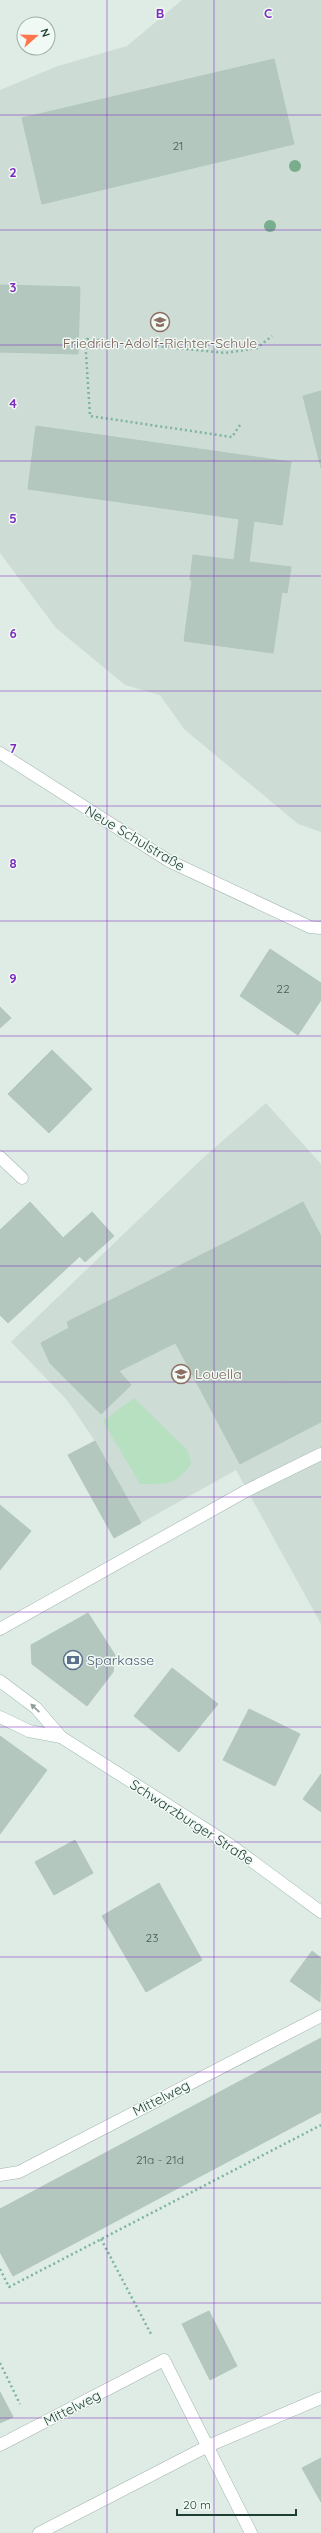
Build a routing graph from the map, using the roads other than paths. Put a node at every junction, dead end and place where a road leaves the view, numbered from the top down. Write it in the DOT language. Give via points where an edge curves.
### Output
graph roads {
  1 [pos="0,753"];
  2 [pos="321,928"];
  3 [pos="0,1157"];
  4 [pos="22,1178"];
  5 [pos="321,1454"];
  6 [pos="0,1629"];
  7 [pos="0,1681"];
  8 [pos="0,1717"];
  9 [pos="61,1737"];
  10 [pos="321,1912"];
  11 [pos="321,2016"];
  12 [pos="0,2175"];
  13 [pos="321,2398"];
  14 [pos="0,2445"];
  15 [pos="208,2446"];
  16 [pos="39,2533"];
  17 [pos="251,2533"];
  1 -- 2 [label="street, Neue Schulstraße" via="169,861 310,927"];
  3 -- 4 [label="street"];
  5 -- 6 [label="street" via="246,1491"];
  9 -- 7 [label="street, Schwarzburger Straße, one-way" via="36,1708"];
  8 -- 9 [label="street, Schwarzburger Straße" via="28,1731"];
  9 -- 10 [label="street, Schwarzburger Straße" via="229,1844"];
  11 -- 12 [label="street, Mittelweg" via="19,2172"];
  13 -- 15 [label="street"];
  14 -- 15 [label="street, Mittelweg" via="164,2360"];
  15 -- 16 [label="street"];
  15 -- 17 [label="street"];
}
